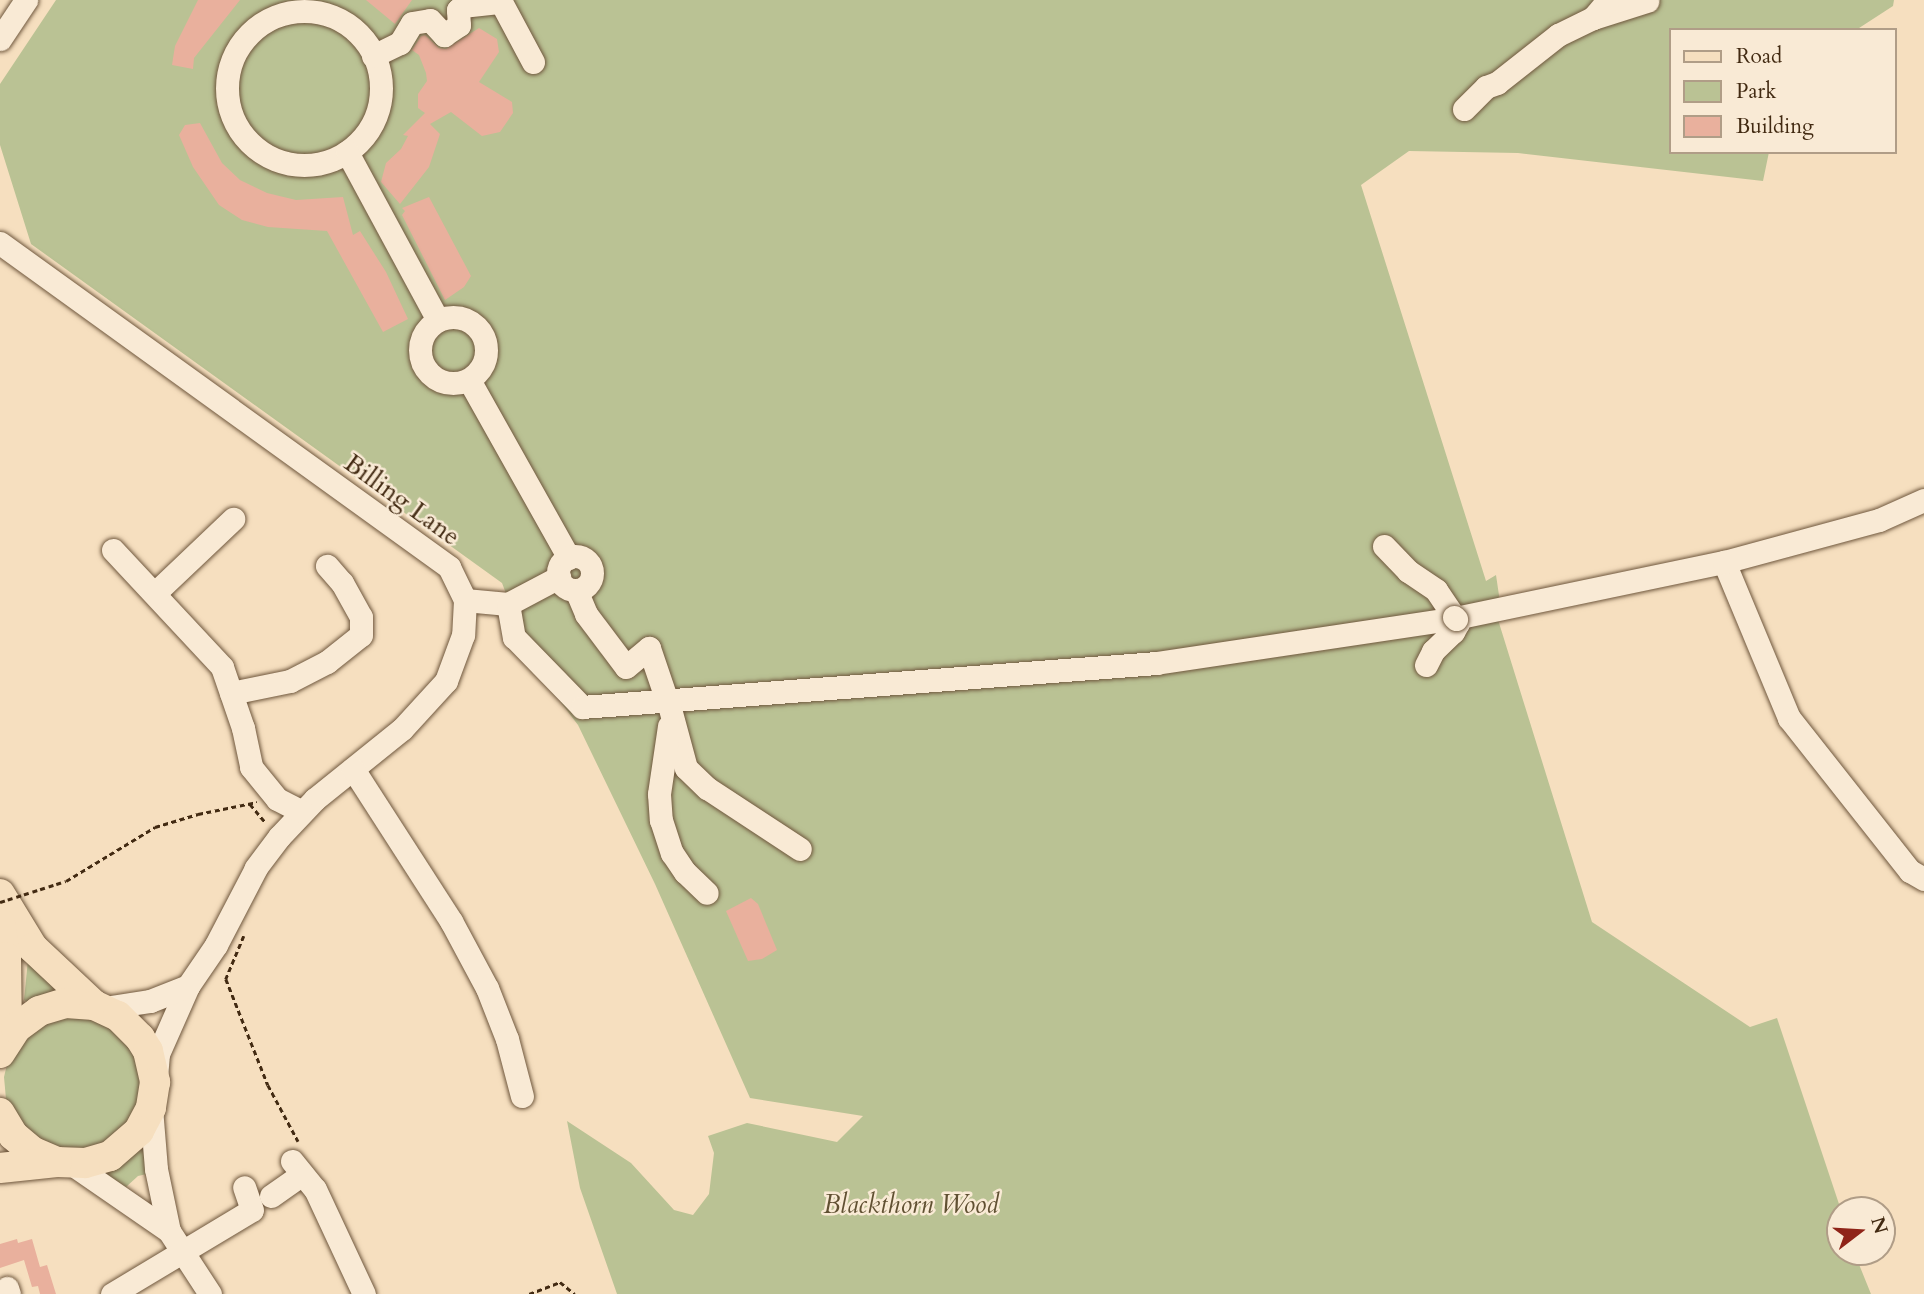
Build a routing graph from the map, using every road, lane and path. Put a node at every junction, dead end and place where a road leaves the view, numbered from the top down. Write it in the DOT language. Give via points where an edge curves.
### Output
graph roads {
  1 [pos="26,0"];
  2 [pos="276,0"];
  3 [pos="1608,0"];
  4 [pos="1647,1"];
  5 [pos="319,7"];
  6 [pos="1593,19"];
  7 [pos="260,25"];
  8 [pos="0,39"];
  9 [pos="373,56"];
  10 [pos="533,62"];
  11 [pos="1464,109"];
  12 [pos="347,152"];
  13 [pos="0,243"];
  14 [pos="438,320"];
  15 [pos="469,380"];
  16 [pos="1924,500"];
  17 [pos="233,519"];
  18 [pos="1384,546"];
  19 [pos="113,550"];
  20 [pos="1724,562"];
  21 [pos="327,566"];
  22 [pos="568,575"];
  23 [pos="155,593"];
  24 [pos="465,600"];
  25 [pos="508,604"];
  26 [pos="1426,665"];
  27 [pos="231,693"];
  28 [pos="668,706"];
  29 [pos="353,769"];
  30 [pos="277,799"];
  31 [pos="302,813"];
  32 [pos="800,849"];
  33 [pos="1924,879"];
  34 [pos="707,893"];
  35 [pos="0,894"];
  36 [pos="0,902"];
  37 [pos="0,923"];
  38 [pos="246,930"];
  39 [pos="188,986"];
  40 [pos="99,1007"];
  41 [pos="4,1046"];
  42 [pos="153,1095"];
  43 [pos="522,1097"];
  44 [pos="0,1113"];
  45 [pos="300,1161"];
  46 [pos="65,1163"];
  47 [pos="0,1168"];
  48 [pos="244,1188"];
  49 [pos="271,1196"];
  50 [pos="169,1231"];
  51 [pos="182,1252"];
  52 [pos="112,1294"];
  53 [pos="210,1294"];
  54 [pos="364,1294"];
  55 [pos="529,1294"];
  56 [pos="575,1294"];
  1 -- 8 [label="street"];
  2 -- 7 [label="street"];
  3 -- 6 [label="street"];
  4 -- 6 [label="street"];
  5 -- 7 [label="street" via="280,14"];
  5 -- 9 [label="street" via="348,25"];
  6 -- 11 [label="street" via="1558,34"];
  7 -- 12 [label="street" via="242,41 226,86 240,132 278,161 326,162"];
  9 -- 10 [label="street" via="400,43 412,23 430,20 444,35 459,25 461,6 501,2"];
  9 -- 12 [label="street" via="381,89 377,113 365,135"];
  12 -- 14 [label="street"];
  13 -- 24 [label="street, Billing Lane" via="449,567"];
  14 -- 15 [label="street" via="468,320 483,334 486,355"];
  14 -- 15 [label="street" via="423,335 423,366 438,380"];
  15 -- 22 [label="street"];
  16 -- 20 [label="street" via="1879,520"];
  17 -- 23 [label="street"];
  18 -- 26 [label="street" via="1408,571 1436,590 1458,623"];
  19 -- 23 [label="street"];
  20 -- 25 [label="street" via="1460,617 1156,663 582,707 514,637"];
  20 -- 33 [label="street" via="1789,718 1910,871"];
  21 -- 27 [label="street" via="361,617 361,635 327,662 290,681"];
  22 -- 25 [label="street"];
  22 -- 28 [label="street" via="586,614 626,667 649,648"];
  23 -- 27 [label="street" via="222,667"];
  24 -- 25 [label="street"];
  24 -- 29 [label="street, Billing Lane" via="463,635 446,681 402,729"];
  27 -- 30 [label="street" via="251,767"];
  28 -- 32 [label="street" via="686,768 708,788"];
  28 -- 34 [label="street" via="659,794 661,820 672,853"];
  29 -- 31 [label="street, Billing Lane"];
  29 -- 43 [label="street" via="487,988"];
  30 -- 31 [label="street"];
  30 -- 36 [label="path, bridge" via="155,827 66,881"];
  31 -- 39 [label="street, Billing Lane" via="256,868 216,945"];
  35 -- 40 [label="main road" via="33,948"];
  37 -- 41 [label="main road" via="6,957"];
  38 -- 45 [label="path" via="226,979 268,1085 298,1141"];
  39 -- 40 [label="street" via="150,1001"];
  39 -- 42 [label="street, Billing Lane" via="158,1054"];
  40 -- 41 [label="main road" via="52,1006 27,1019"];
  40 -- 42 [label="main road" via="130,1026 140,1038 153,1066"];
  42 -- 46 [label="main road" via="139,1131 121,1149 98,1160"];
  42 -- 50 [label="street, Billing Lane" via="156,1169"];
  44 -- 46 [label="main road" via="22,1144"];
  45 -- 49 [label="street"];
  45 -- 54 [label="street"];
  46 -- 47 [label="main road"];
  46 -- 50 [label="street"];
  48 -- 51 [label="street" via="252,1210"];
  50 -- 51 [label="street"];
  51 -- 52 [label="street"];
  51 -- 53 [label="street"];
  55 -- 56 [label="path" via="560,1282"];
}
